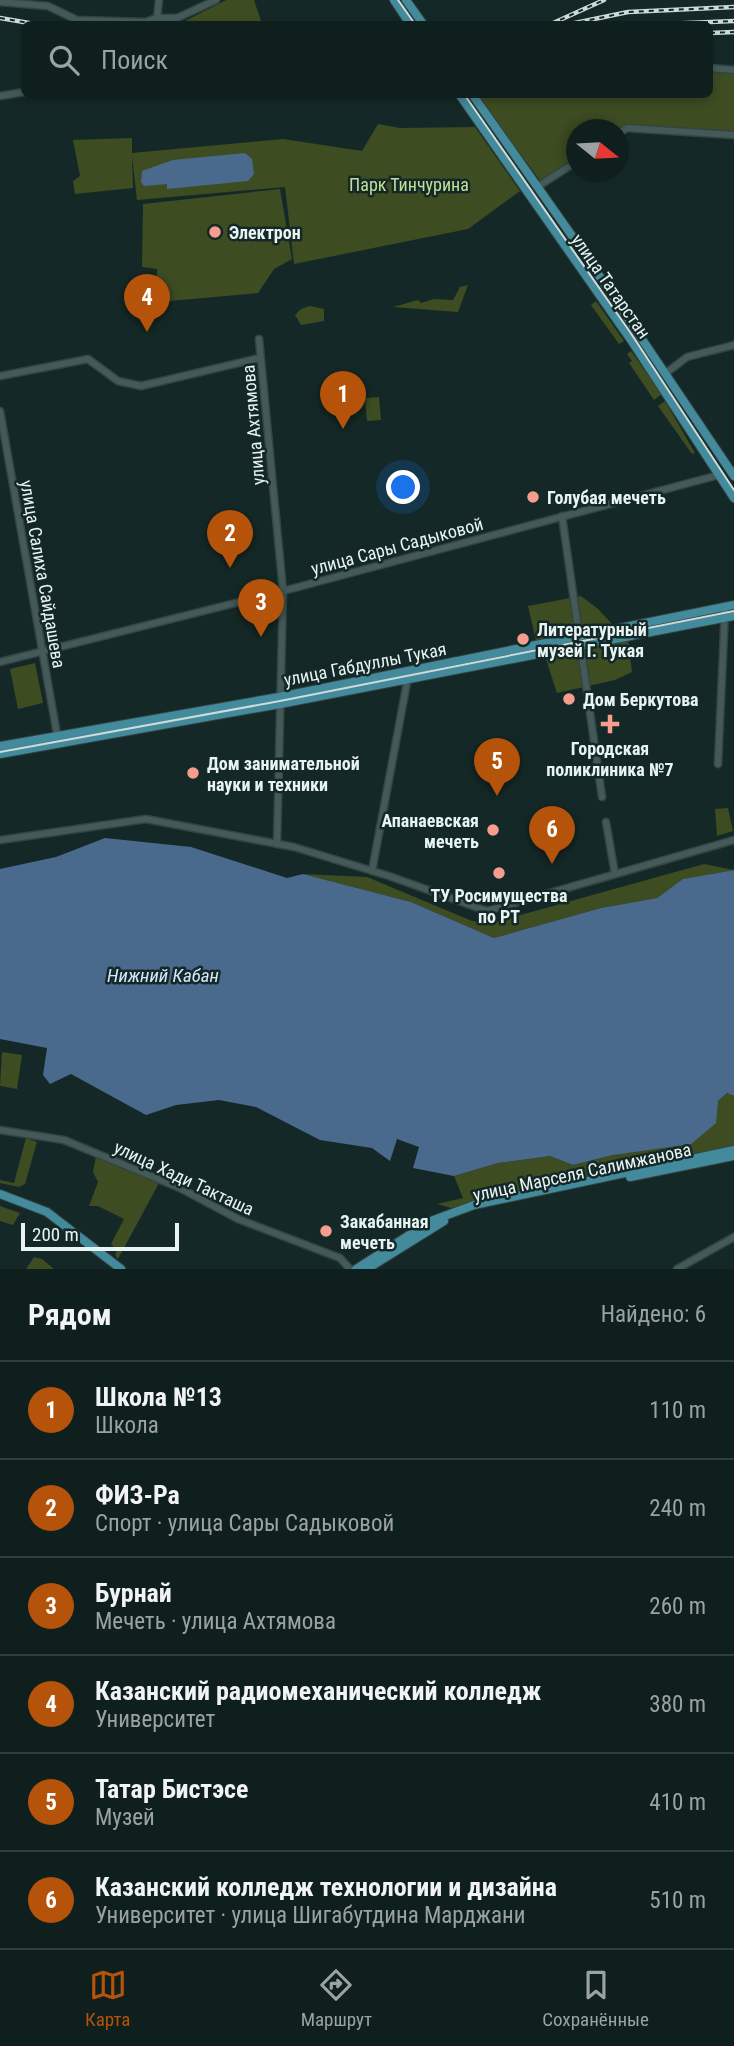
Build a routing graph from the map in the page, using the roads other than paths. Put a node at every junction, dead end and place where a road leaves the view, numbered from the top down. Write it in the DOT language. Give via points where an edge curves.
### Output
graph roads {
  1 [pos="159,0"];
  2 [pos="216,0"];
  3 [pos="394,0"];
  4 [pos="406,0"];
  5 [pos="0,2"];
  6 [pos="157,18"];
  7 [pos="111,21"];
  8 [pos="148,21"];
  9 [pos="408,21"];
  10 [pos="422,21"];
  11 [pos="713,68"];
  12 [pos="734,70"];
  13 [pos="21,92"];
  14 [pos="0,96"];
  15 [pos="461,98"];
  16 [pos="475,98"];
  17 [pos="629,128"];
  18 [pos="734,135"];
  19 [pos="566,168"];
  20 [pos="537,187"];
  21 [pos="528,194"];
  22 [pos="258,339"];
  23 [pos="734,345"];
  24 [pos="260,358"];
  25 [pos="666,373"];
  26 [pos="0,376"];
  27 [pos="0,411"];
  28 [pos="733,472"];
  29 [pos="719,475"];
  30 [pos="734,498"];
  31 [pos="562,516"];
  32 [pos="283,591"];
  33 [pos="730,612"];
  34 [pos="580,641"];
  35 [pos="43,653"];
  36 [pos="0,662"];
  37 [pos="408,675"];
  38 [pos="280,700"];
  39 [pos="57,739"];
  40 [pos="0,746"];
  41 [pos="0,754"];
  42 [pos="718,764"];
  43 [pos="602,797"];
  44 [pos="606,822"];
  45 [pos="0,840"];
  46 [pos="734,840"];
  47 [pos="277,844"];
  48 [pos="372,871"];
  49 [pos="615,874"];
  50 [pos="0,1130"];
  51 [pos="734,1150"];
  52 [pos="734,1156"];
  53 [pos="0,1194"];
  54 [pos="734,1237"];
  55 [pos="381,1265"];
  56 [pos="121,1269"];
  57 [pos="350,1269"];
  58 [pos="356,1269"];
  59 [pos="367,1269"];
  60 [pos="677,1269"];
  1 -- 6 [label="street"];
  2 -- 6 [label="street" via="177,18"];
  3 -- 9 [label="main road"];
  4 -- 10 [label="main road"];
  5 -- 7 [label="street" via="48,6 77,20"];
  6 -- 8 [label="street"];
  11 -- 12 [label="street"];
  13 -- 14 [label="street"];
  15 -- 21 [label="main road, улица Татарстан"];
  16 -- 20 [label="main road, улица Татарстан"];
  17 -- 18 [label="street"];
  19 -- 20 [label="street"];
  20 -- 21 [label="main road"];
  20 -- 25 [label="main road, улица Татарстан"];
  21 -- 29 [label="main road, улица Татарстан"];
  22 -- 24 [label="street, улица Ахтямова"];
  23 -- 25 [label="street" via="687,357"];
  24 -- 26 [label="street" via="141,386 118,381 88,359"];
  24 -- 32 [label="street, улица Ахтямова"];
  25 -- 28 [label="main road, улица Татарстан"];
  27 -- 35 [label="street, улица Салиха Сайдашева"];
  28 -- 29 [label="main road"];
  29 -- 30 [label="main road, улица Татарстан"];
  29 -- 31 [label="street, улица Сары Садыковой"];
  31 -- 32 [label="street, улица Сары Садыковой"];
  31 -- 34 [label="street"];
  32 -- 35 [label="street, улица Сары Садыковой"];
  32 -- 38 [label="street, улица Ахтямова"];
  33 -- 34 [label="main road, улица Габдуллы Тукая"];
  33 -- 42 [label="street"];
  34 -- 37 [label="main road, улица Габдуллы Тукая"];
  34 -- 43 [label="street"];
  35 -- 36 [label="street, улица Сары Садыковой"];
  35 -- 39 [label="street, улица Салиха Сайдашева"];
  37 -- 38 [label="main road, улица Габдуллы Тукая"];
  37 -- 48 [label="street"];
  38 -- 39 [label="main road, улица Габдуллы Тукая"];
  38 -- 47 [label="street, улица Ахтямова"];
  39 -- 40 [label="main road, улица Габдуллы Тукая"];
  39 -- 41 [label="main road, улица Габдуллы Тукая"];
  44 -- 49 [label="street"];
  45 -- 47 [label="street" via="146,819"];
  46 -- 49 [label="street"];
  47 -- 48 [label="street"];
  48 -- 49 [label="street" via="487,911"];
  50 -- 57 [label="street, улица Хади Такташа" via="76,1145 180,1188 251,1224 340,1258"];
  51 -- 58 [label="main road" via="499,1197 431,1221"];
  52 -- 55 [label="main road, улица Марселя Салимжанова" via="488,1205 433,1226"];
  53 -- 56 [label="main road" via="47,1212"];
  54 -- 60 [label="street"];
  55 -- 59 [label="main road, улица Марселя Салимжанова"];
}
